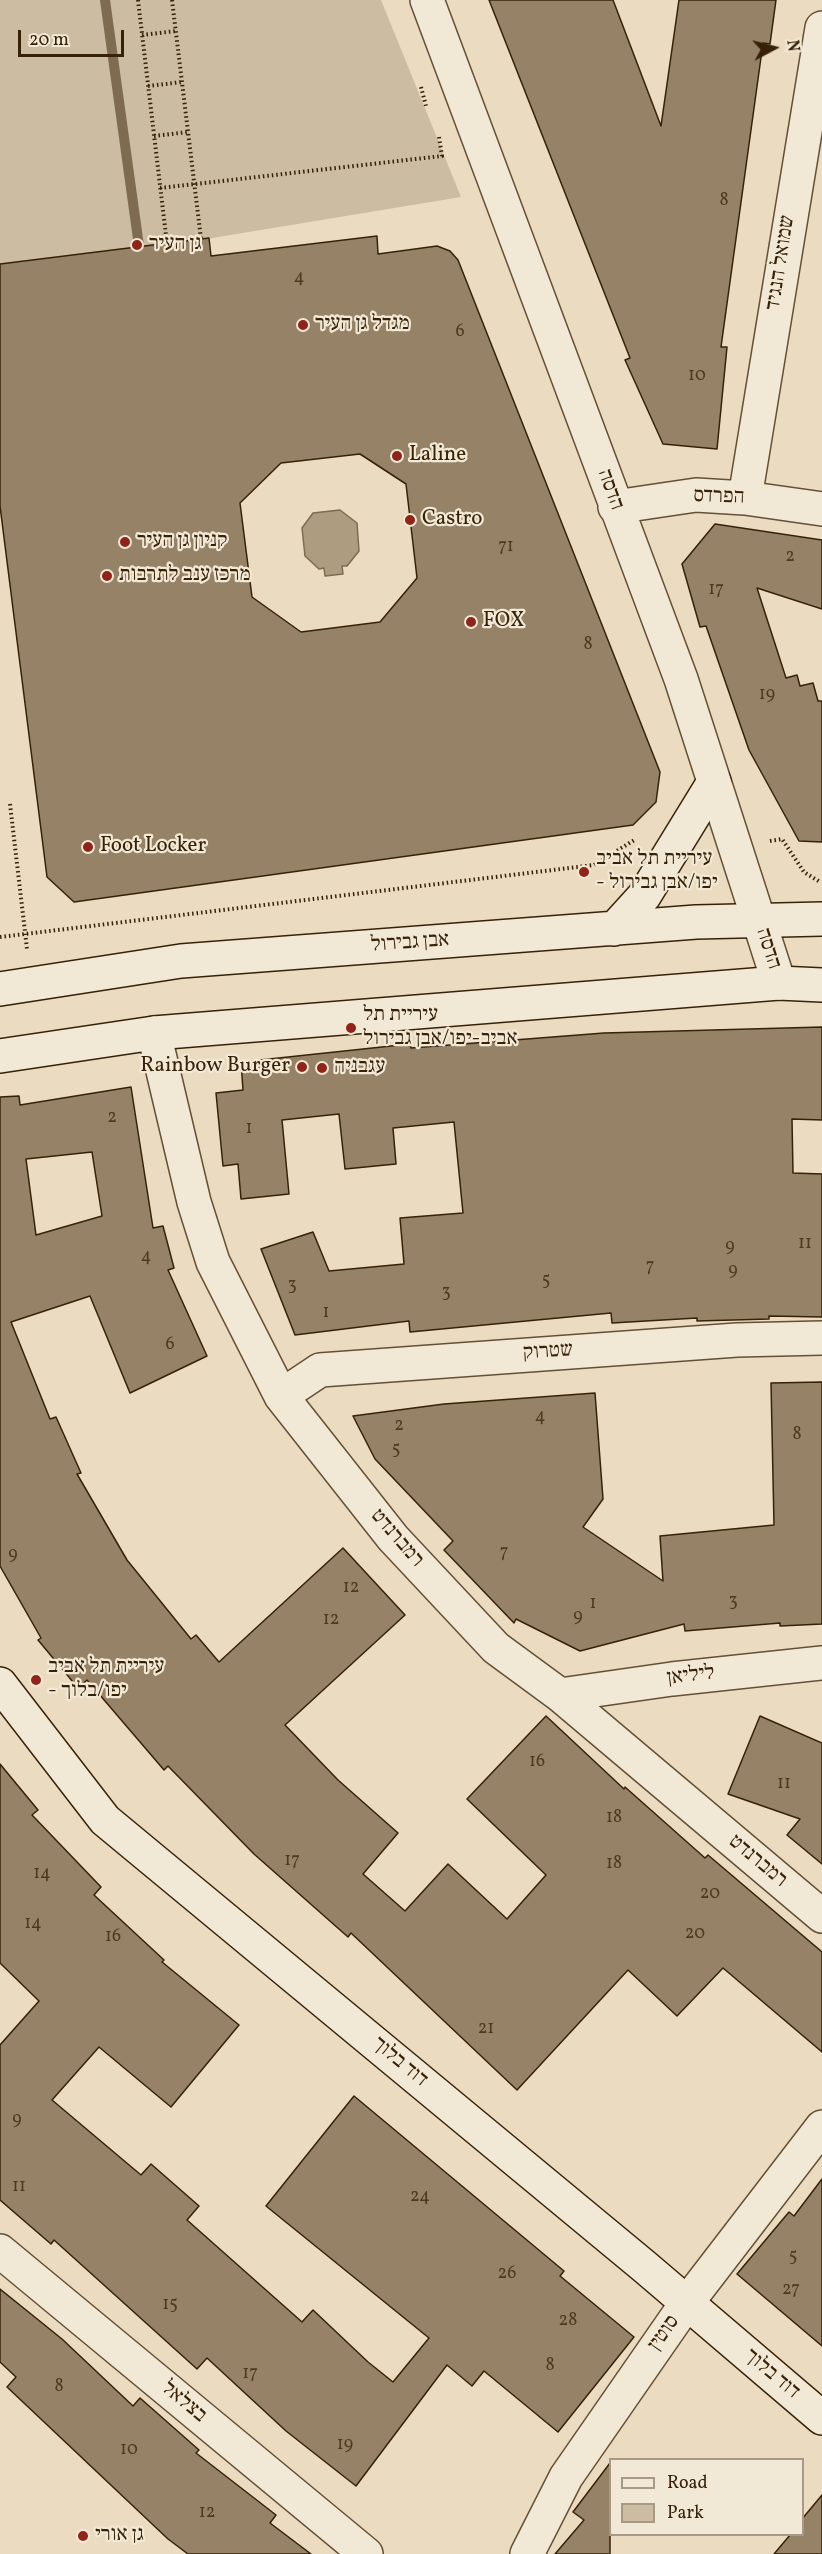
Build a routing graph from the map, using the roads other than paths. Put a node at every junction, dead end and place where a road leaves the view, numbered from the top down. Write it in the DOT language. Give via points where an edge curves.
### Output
graph roads {
  1 [pos="427,0"];
  2 [pos="822,28"];
  3 [pos="809,176"];
  4 [pos="745,498"];
  5 [pos="615,507"];
  6 [pos="822,509"];
  7 [pos="714,782"];
  8 [pos="758,919"];
  9 [pos="822,919"];
  10 [pos="614,929"];
  11 [pos="778,984"];
  12 [pos="822,985"];
  13 [pos="16,986"];
  14 [pos="154,1033"];
  15 [pos="0,1056"];
  16 [pos="822,1338"];
  17 [pos="281,1396"];
  18 [pos="822,1663"];
  19 [pos="0,1684"];
  20 [pos="560,1695"];
  21 [pos="822,1916"];
  22 [pos="822,2127"];
  23 [pos="0,2252"];
  24 [pos="686,2304"];
  25 [pos="822,2418"];
  26 [pos="366,2554"];
  27 [pos="527,2554"];
  1 -- 5 [label="street, הדסה"];
  2 -- 3 [label="street, שמואל הנגיד"];
  3 -- 4 [label="street, שמואל הנגיד"];
  4 -- 5 [label="street, הפרדס" via="696,495"];
  4 -- 6 [label="street, הפרדס"];
  5 -- 7 [label="street, הדסה" via="681,679"];
  7 -- 8 [label="street, הדסה"];
  7 -- 10 [label="street" via="644,896"];
  8 -- 9 [label="street, אבן גבירול"];
  8 -- 10 [label="street, אבן גבירול"];
  8 -- 11 [label="street, הדסה"];
  10 -- 13 [label="street, אבן גבירול" via="181,961"];
  11 -- 12 [label="street"];
  11 -- 14 [label="street"];
  14 -- 15 [label="street"];
  14 -- 17 [label="street, רמברנדט" via="194,1202 213,1262"];
  16 -- 17 [label="street, שטרוק" via="737,1340 320,1370"];
  17 -- 20 [label="street, רמברנדט" via="401,1546 496,1648"];
  18 -- 20 [label="street, ליליאן"];
  19 -- 24 [label="street, דוד בלוך" via="105,1820"];
  20 -- 21 [label="street, רמברנדט"];
  22 -- 24 [label="street, סוטין"];
  23 -- 26 [label="street, בצלאל"];
  24 -- 25 [label="street, דוד בלוך"];
  24 -- 27 [label="street, סוטין" via="566,2477"];
}
